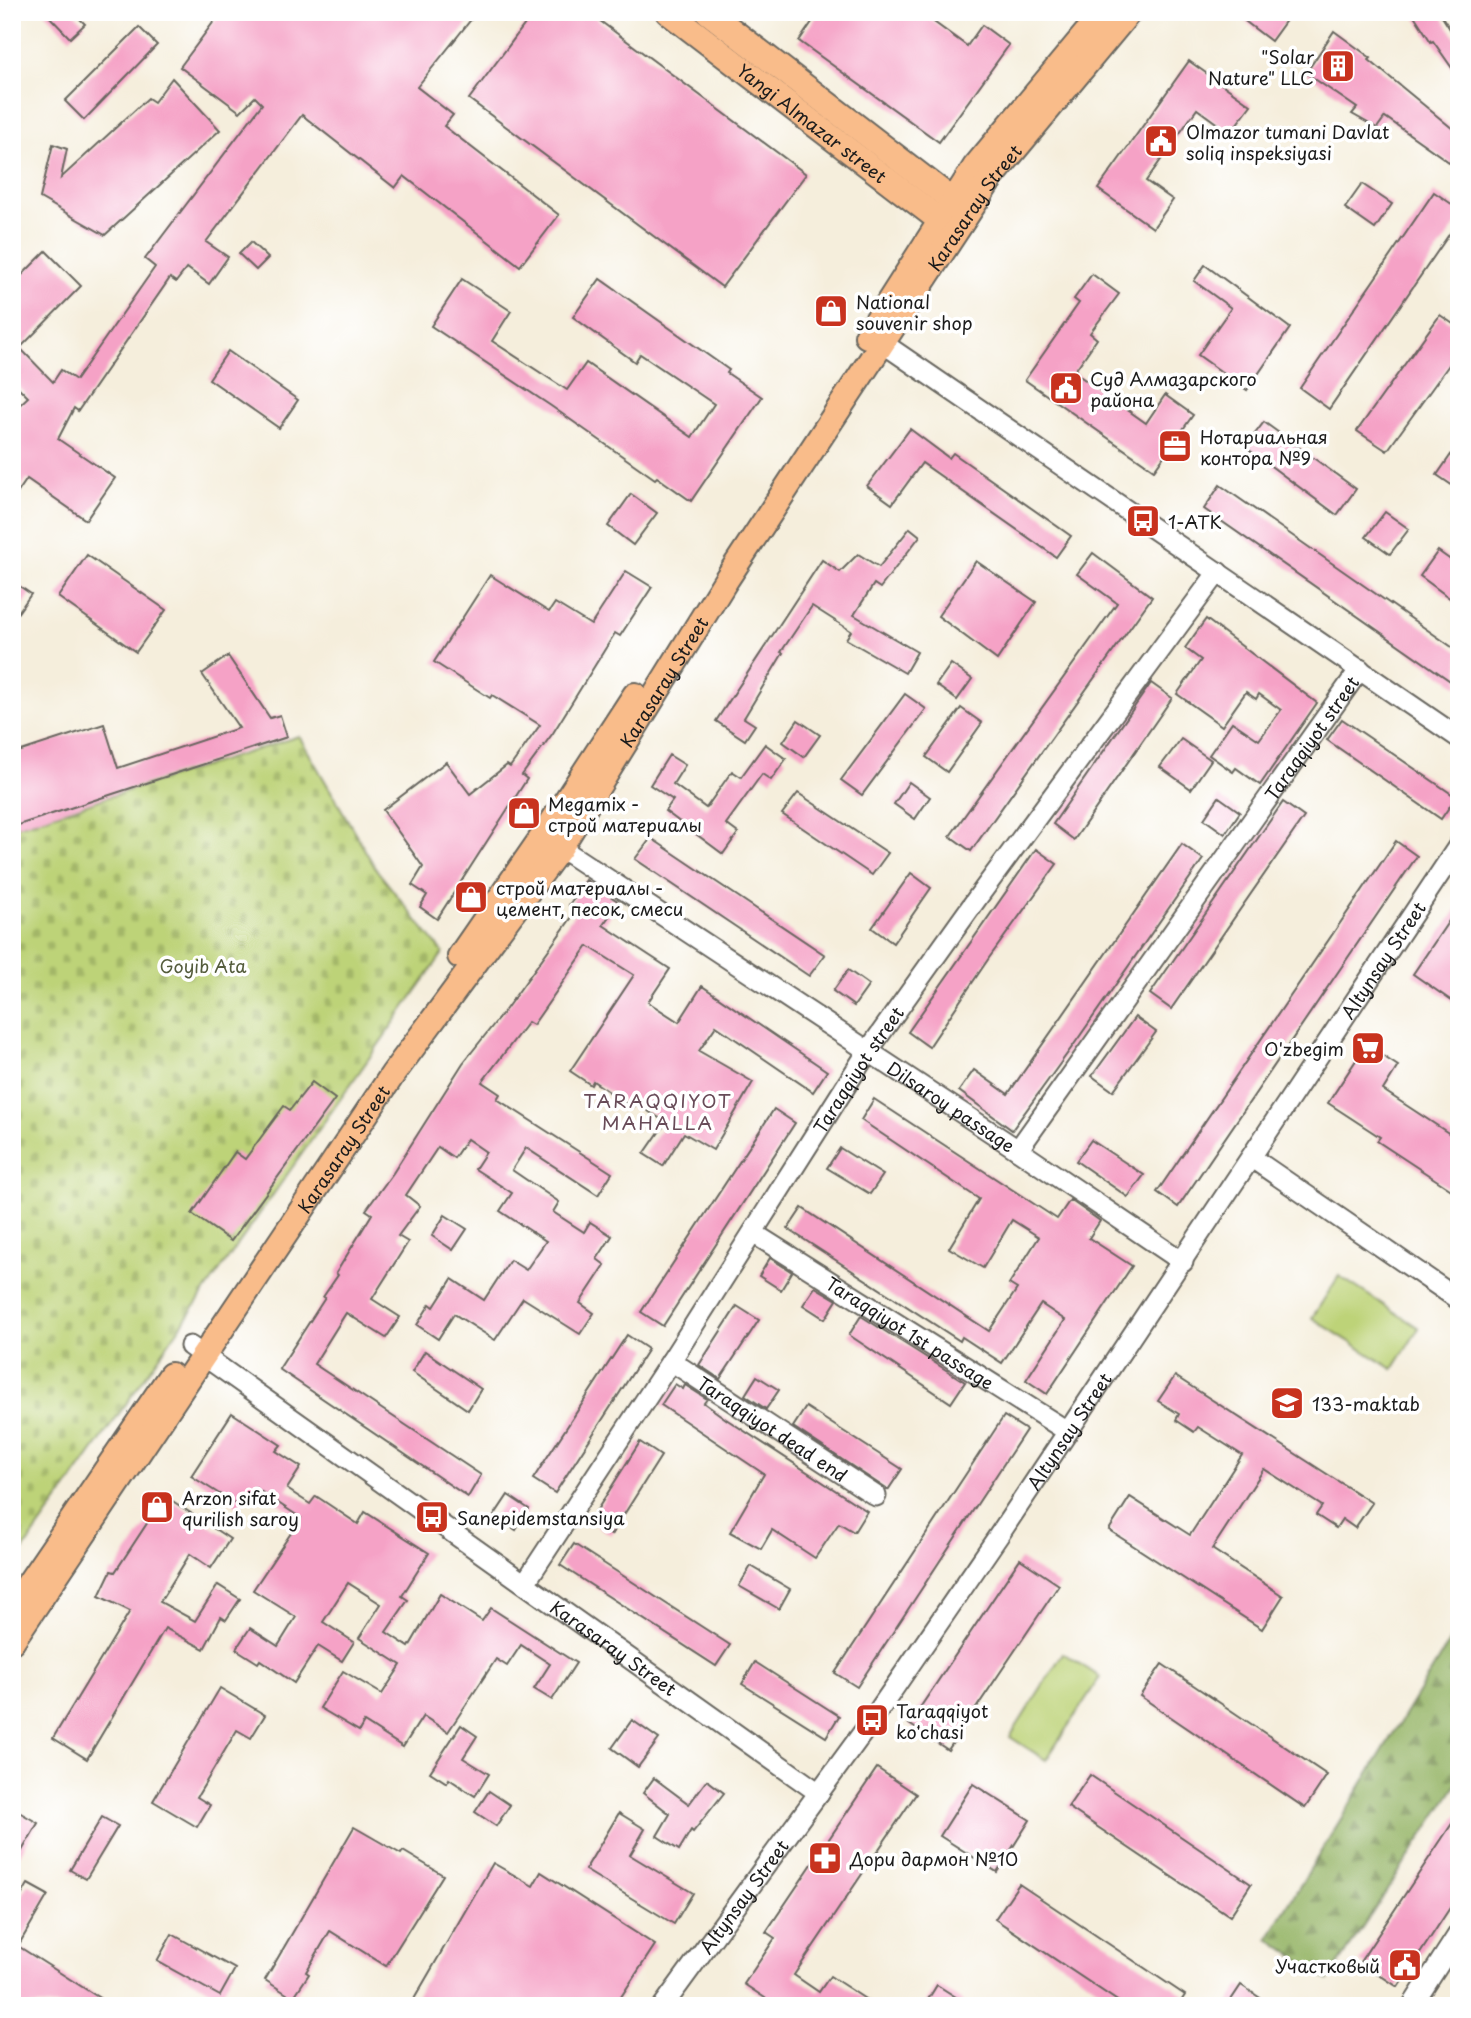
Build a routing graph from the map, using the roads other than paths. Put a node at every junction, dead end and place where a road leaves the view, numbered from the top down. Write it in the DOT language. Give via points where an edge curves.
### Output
graph roads {
  1 [pos="668,12"];
  2 [pos="708,12"];
  3 [pos="1104,12"];
  4 [pos="1129,12"];
  5 [pos="954,217"];
  6 [pos="876,338"];
  7 [pos="1218,572"];
  8 [pos="1360,669"];
  9 [pos="1459,738"];
  10 [pos="552,842"];
  11 [pos="1459,845"];
  12 [pos="869,1051"];
  13 [pos="1018,1150"];
  14 [pos="1252,1158"];
  15 [pos="753,1233"];
  16 [pos="1183,1262"];
  17 [pos="1459,1300"];
  18 [pos="197,1351"];
  19 [pos="671,1361"];
  20 [pos="1067,1431"];
  21 [pos="876,1496"];
  22 [pos="525,1583"];
  23 [pos="12,1608"];
  24 [pos="12,1641"];
  25 [pos="819,1793"];
  26 [pos="1459,1933"];
  27 [pos="663,2006"];
  28 [pos="1412,2006"];
  1 -- 5 [label="main road, Yangi Almazar street"];
  2 -- 5 [label="main road, Yangi Almazar street"];
  3 -- 5 [label="main road, Karasaray Street" via="975,167"];
  4 -- 5 [label="main road, Karasaray Street"];
  5 -- 6 [label="main road, Karasaray Street"];
  6 -- 7 [label="street, Taraqqiyot street"];
  6 -- 10 [label="main road, Karasaray Street"];
  7 -- 8 [label="street, Taraqqiyot street"];
  7 -- 12 [label="street, Taraqqiyot street"];
  8 -- 9 [label="street, Taraqqiyot street"];
  8 -- 13 [label="street, Taraqqiyot street"];
  10 -- 12 [label="street, Dilsaroy passage"];
  10 -- 18 [label="main road, Karasaray Street"];
  11 -- 14 [label="street, Altynsay Street"];
  12 -- 13 [label="street, Dilsaroy passage"];
  12 -- 15 [label="street, Taraqqiyot street"];
  13 -- 16 [label="street, Dilsaroy passage"];
  14 -- 16 [label="street, Altynsay Street"];
  14 -- 17 [label="street"];
  15 -- 19 [label="street, Taraqqiyot street"];
  15 -- 20 [label="street, Taraqqiyot 1st passage"];
  16 -- 20 [label="street, Altynsay Street"];
  18 -- 22 [label="street, Karasaray Street"];
  18 -- 23 [label="main road, Karasaray Street"];
  18 -- 24 [label="main road, Karasaray Street"];
  19 -- 21 [label="street, Taraqqiyot dead end"];
  19 -- 22 [label="street, Taraqqiyot street"];
  20 -- 25 [label="street, Altynsay Street"];
  22 -- 25 [label="street, Karasaray Street"];
  25 -- 27 [label="street, Altynsay Street"];
  26 -- 28 [label="street"];
}
